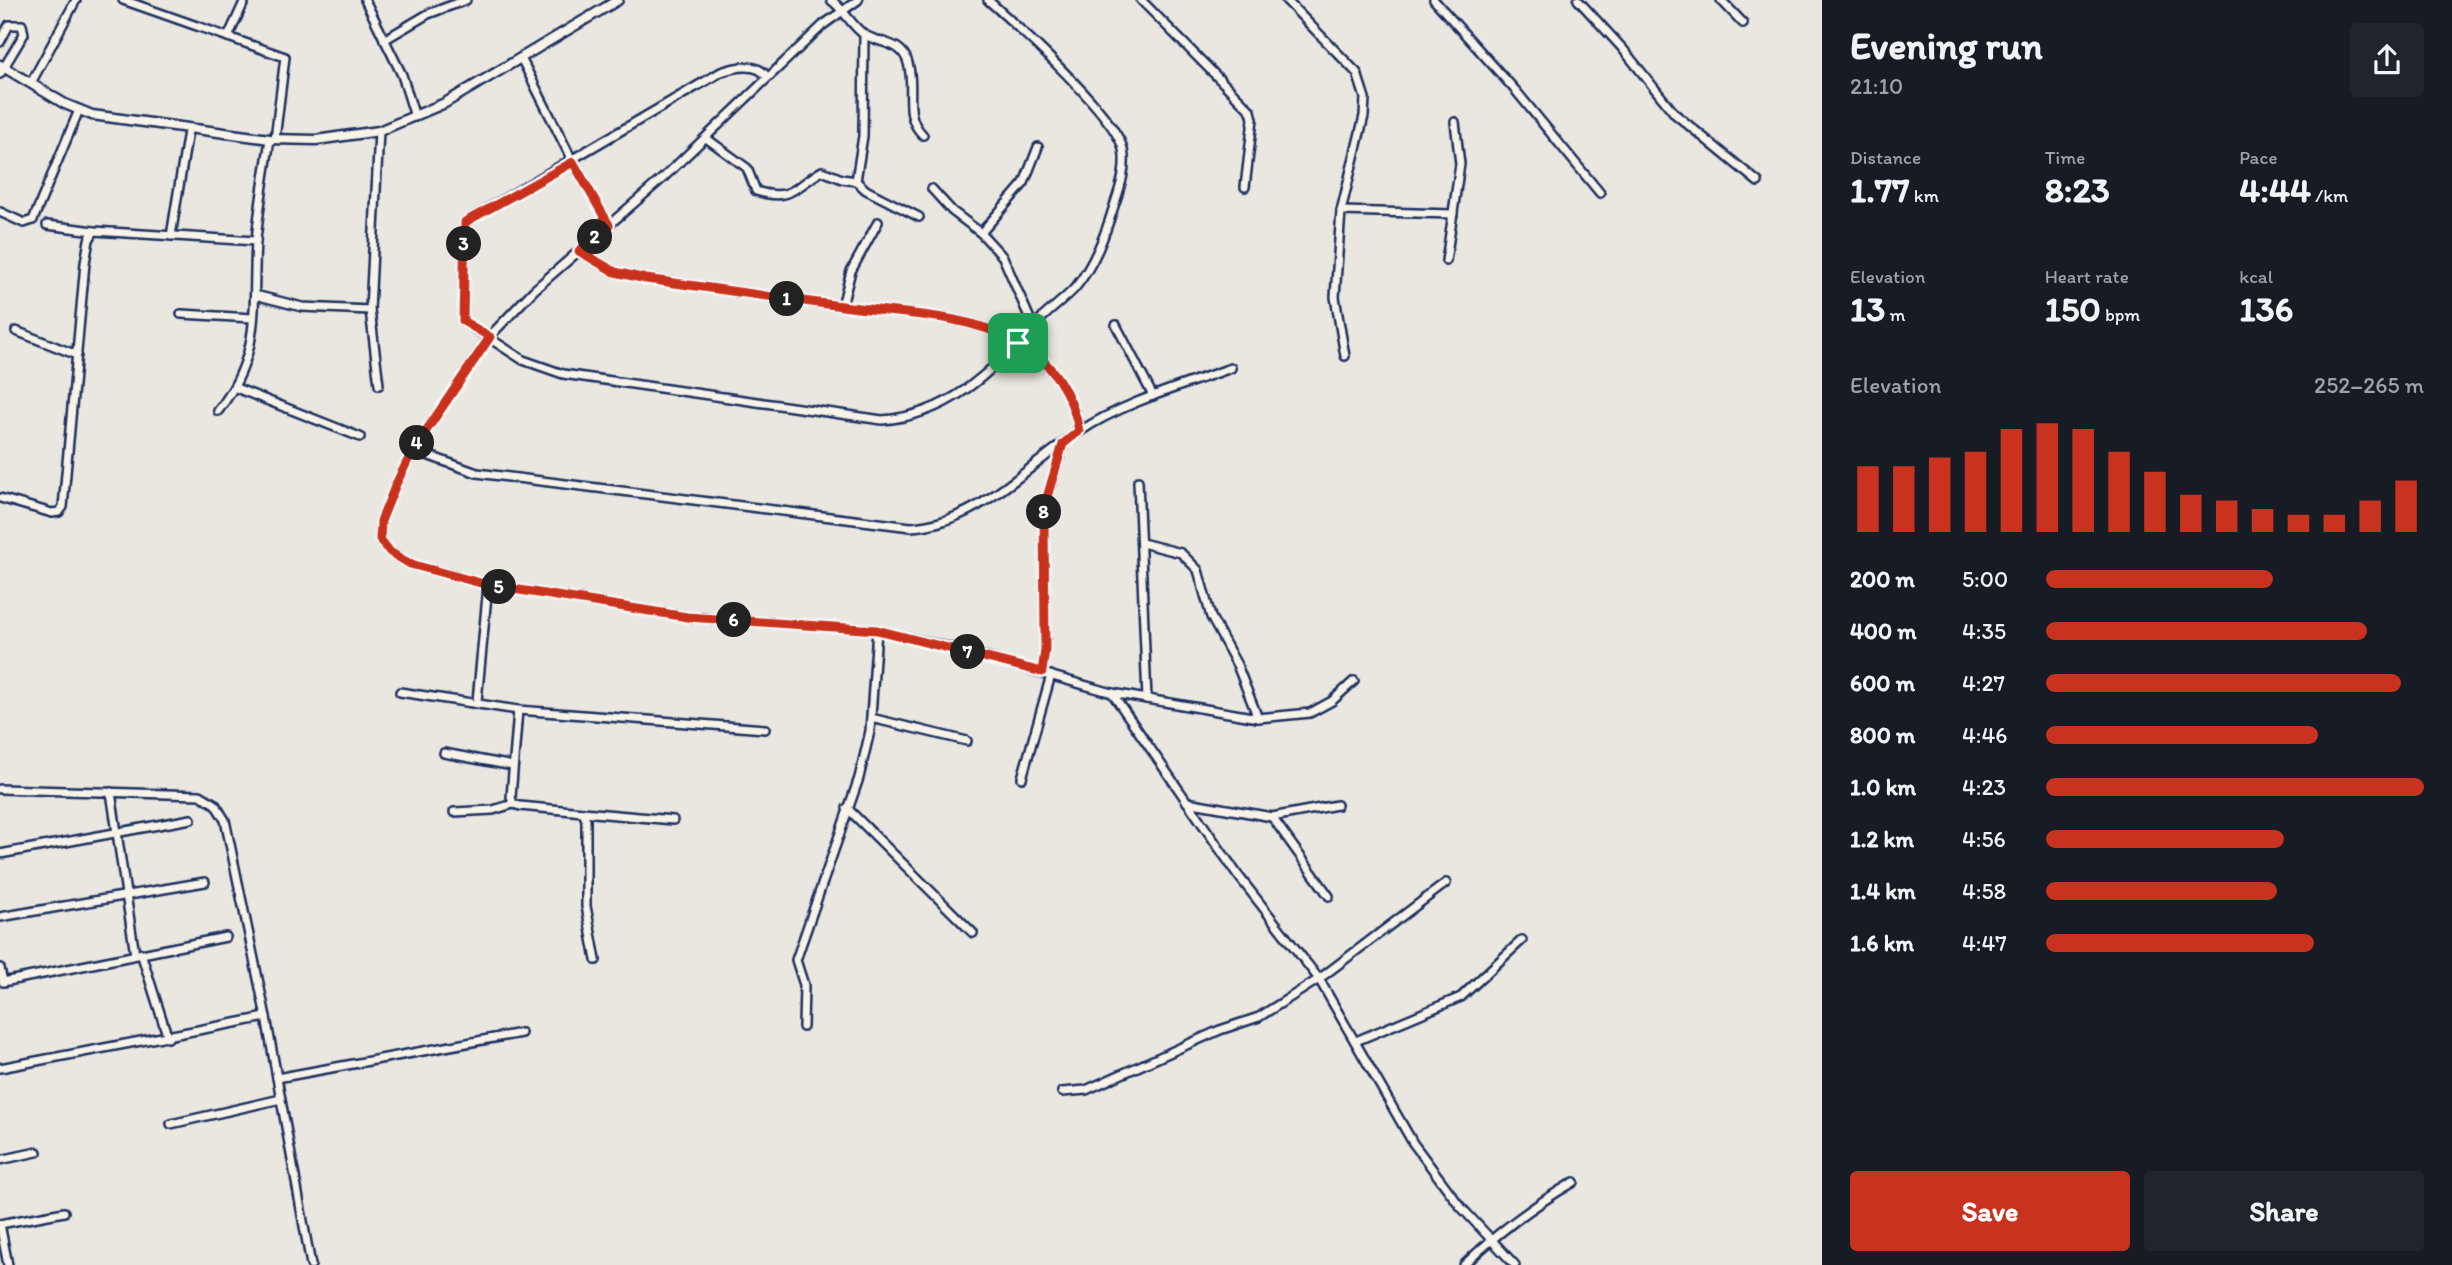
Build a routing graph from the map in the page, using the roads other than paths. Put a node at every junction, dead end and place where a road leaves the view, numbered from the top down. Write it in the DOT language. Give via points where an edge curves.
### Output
graph roads {
  1 [pos="76,0"];
  2 [pos="124,0"];
  3 [pos="153,0"];
  4 [pos="245,0"];
  5 [pos="365,0"];
  6 [pos="466,0"];
  7 [pos="618,0"];
  8 [pos="831,0"];
  9 [pos="858,0"];
  10 [pos="988,0"];
  11 [pos="1141,0"];
  12 [pos="1286,0"];
  13 [pos="1434,0"];
  14 [pos="1577,0"];
  15 [pos="1721,0"];
  16 [pos="150,9"];
  17 [pos="843,9"];
  18 [pos="1743,23"];
  19 [pos="864,34"];
  20 [pos="228,37"];
  21 [pos="384,40"];
  22 [pos="0,42"];
  23 [pos="521,58"];
  24 [pos="1,69"];
  25 [pos="767,78"];
  26 [pos="30,83"];
  27 [pos="79,110"];
  28 [pos="415,117"];
  29 [pos="1455,122"];
  30 [pos="188,131"];
  31 [pos="379,131"];
  32 [pos="923,135"];
  33 [pos="706,138"];
  34 [pos="272,139"];
  35 [pos="1038,147"];
  36 [pos="573,162"];
  37 [pos="856,181"];
  38 [pos="1758,182"];
  39 [pos="1245,187"];
  40 [pos="932,189"];
  41 [pos="1600,193"];
  42 [pos="1341,211"];
  43 [pos="0,212"];
  44 [pos="1453,214"];
  45 [pos="919,217"];
  46 [pos="878,222"];
  47 [pos="47,225"];
  48 [pos="609,225"];
  49 [pos="94,231"];
  50 [pos="981,233"];
  51 [pos="171,236"];
  52 [pos="256,241"];
  53 [pos="579,251"];
  54 [pos="1446,261"];
  55 [pos="256,295"];
  56 [pos="842,306"];
  57 [pos="370,310"];
  58 [pos="180,314"];
  59 [pos="253,318"];
  60 [pos="1116,325"];
  61 [pos="1033,326"];
  62 [pos="16,331"];
  63 [pos="490,337"];
  64 [pos="1018,343"];
  65 [pos="77,355"];
  66 [pos="1345,356"];
  67 [pos="1231,368"];
  68 [pos="379,386"];
  69 [pos="236,388"];
  70 [pos="1153,396"];
  71 [pos="219,411"];
  72 [pos="1079,431"];
  73 [pos="360,437"];
  74 [pos="1063,444"];
  75 [pos="413,450"];
  76 [pos="1138,481"];
  77 [pos="0,498"];
  78 [pos="1142,543"];
  79 [pos="488,585"];
  80 [pos="877,630"];
  81 [pos="1042,672"];
  82 [pos="1051,675"];
  83 [pos="1354,681"];
  84 [pos="400,692"];
  85 [pos="1111,692"];
  86 [pos="1147,699"];
  87 [pos="477,701"];
  88 [pos="518,710"];
  89 [pos="871,718"];
  90 [pos="1258,718"];
  91 [pos="765,729"];
  92 [pos="967,741"];
  93 [pos="444,753"];
  94 [pos="513,766"];
  95 [pos="1022,778"];
  96 [pos="0,789"];
  97 [pos="111,792"];
  98 [pos="1187,802"];
  99 [pos="513,804"];
  100 [pos="1336,805"];
  101 [pos="847,808"];
  102 [pos="454,812"];
  103 [pos="583,812"];
  104 [pos="1272,817"];
  105 [pos="191,818"];
  106 [pos="673,820"];
  107 [pos="116,832"];
  108 [pos="0,854"];
  109 [pos="205,882"];
  110 [pos="1446,883"];
  111 [pos="125,895"];
  112 [pos="1329,896"];
  113 [pos="0,917"];
  114 [pos="973,933"];
  115 [pos="226,937"];
  116 [pos="1522,940"];
  117 [pos="138,954"];
  118 [pos="596,960"];
  119 [pos="0,968"];
  120 [pos="1319,979"];
  121 [pos="266,1017"];
  122 [pos="803,1027"];
  123 [pos="521,1033"];
  124 [pos="168,1038"];
  125 [pos="1356,1041"];
  126 [pos="0,1068"];
  127 [pos="277,1078"];
  128 [pos="1062,1092"];
  129 [pos="281,1099"];
  130 [pos="171,1124"];
  131 [pos="37,1152"];
  132 [pos="0,1160"];
  133 [pos="1574,1182"];
  134 [pos="64,1212"];
  135 [pos="0,1224"];
  136 [pos="1491,1239"];
  137 [pos="8,1265"];
  138 [pos="311,1265"];
  139 [pos="1464,1265"];
  140 [pos="1516,1265"];
  1 -- 26 [label="street"];
  2 -- 16 [label="street"];
  3 -- 16 [label="street"];
  4 -- 20 [label="street"];
  5 -- 21 [label="street"];
  6 -- 21 [label="street" via="428,14"];
  7 -- 23 [label="street"];
  8 -- 17 [label="street"];
  9 -- 17 [label="street"];
  10 -- 61 [label="street" via="1117,132 1124,156 1121,185 1102,244 1075,287"];
  11 -- 39 [label="street" via="1251,111"];
  12 -- 42 [label="street" via="1357,73 1362,86 1364,116"];
  13 -- 41 [label="street"];
  14 -- 38 [label="street" via="1675,114"];
  15 -- 18 [label="street"];
  16 -- 20 [label="street"];
  17 -- 19 [label="street"];
  17 -- 25 [label="street"];
  19 -- 32 [label="street" via="889,42 908,62 911,117"];
  19 -- 37 [label="street" via="863,136"];
  20 -- 34 [label="street" via="285,57"];
  21 -- 28 [label="street" via="402,75"];
  22 -- 24 [label="street" via="9,25 22,25 24,34"];
  23 -- 28 [label="street"];
  23 -- 36 [label="street"];
  24 -- 26 [label="street"];
  25 -- 33 [label="street"];
  25 -- 36 [label="street" via="759,69 747,67 720,72"];
  26 -- 27 [label="street"];
  27 -- 30 [label="street"];
  27 -- 43 [label="street" via="33,220 24,223"];
  28 -- 31 [label="street"];
  29 -- 44 [label="street" via="1461,158"];
  30 -- 34 [label="street"];
  30 -- 51 [label="street"];
  31 -- 34 [label="street" via="316,141"];
  31 -- 57 [label="street"];
  33 -- 37 [label="street" via="747,168 756,191 781,195 796,191 822,171"];
  33 -- 48 [label="street"];
  34 -- 52 [label="street"];
  35 -- 50 [label="street" via="1024,183"];
  36 -- 48 [label="street"];
  36 -- 63 [label="street" via="465,222 463,321"];
  37 -- 45 [label="street"];
  40 -- 50 [label="street"];
  42 -- 44 [label="street"];
  42 -- 66 [label="street" via="1335,297"];
  44 -- 54 [label="street"];
  46 -- 56 [label="street" via="851,271"];
  47 -- 49 [label="street"];
  48 -- 53 [label="street"];
  49 -- 51 [label="street"];
  49 -- 65 [label="street" via="85,263"];
  50 -- 61 [label="street" via="1003,257"];
  51 -- 52 [label="street"];
  52 -- 55 [label="street"];
  53 -- 56 [label="street" via="615,272 646,279"];
  53 -- 63 [label="street"];
  55 -- 57 [label="street" via="302,307"];
  55 -- 59 [label="street"];
  56 -- 64 [label="street" via="957,321"];
  57 -- 68 [label="street"];
  58 -- 59 [label="street"];
  59 -- 69 [label="street" via="253,339"];
  60 -- 70 [label="street"];
  61 -- 64 [label="street"];
  62 -- 65 [label="street"];
  63 -- 64 [label="street" via="523,360 563,374 882,419 911,418 948,400 998,365"];
  63 -- 75 [label="street"];
  64 -- 72 [label="street" via="1035,354 1071,398"];
  65 -- 77 [label="street" via="63,507 52,513"];
  67 -- 70 [label="street"];
  69 -- 71 [label="street"];
  69 -- 73 [label="street"];
  70 -- 72 [label="street"];
  72 -- 74 [label="street"];
  74 -- 75 [label="street" via="981,504 931,526 911,527 477,473"];
  74 -- 81 [label="street" via="1044,507"];
  75 -- 79 [label="street" via="381,521 380,539 390,552 410,564"];
  76 -- 78 [label="street"];
  78 -- 86 [label="street"];
  78 -- 90 [label="street" via="1181,553 1198,570 1211,617"];
  79 -- 80 [label="street" via="687,617"];
  79 -- 87 [label="street"];
  80 -- 81 [label="street"];
  80 -- 89 [label="street"];
  81 -- 82 [label="street"];
  82 -- 85 [label="street"];
  82 -- 95 [label="street"];
  83 -- 90 [label="street" via="1310,713"];
  84 -- 87 [label="street"];
  85 -- 86 [label="street"];
  85 -- 98 [label="street"];
  86 -- 90 [label="street"];
  87 -- 88 [label="street"];
  88 -- 91 [label="street"];
  88 -- 94 [label="street"];
  89 -- 92 [label="street"];
  89 -- 101 [label="street" via="859,778"];
  93 -- 94 [label="street"];
  94 -- 99 [label="street"];
  96 -- 97 [label="street"];
  97 -- 107 [label="street"];
  97 -- 121 [label="street" via="200,795 215,804 225,820"];
  98 -- 104 [label="street"];
  98 -- 120 [label="street"];
  99 -- 102 [label="street"];
  99 -- 103 [label="street"];
  100 -- 104 [label="street"];
  101 -- 114 [label="street"];
  101 -- 122 [label="street" via="796,960 804,985"];
  103 -- 106 [label="street"];
  103 -- 118 [label="street" via="586,906"];
  104 -- 112 [label="street"];
  105 -- 107 [label="street"];
  107 -- 108 [label="street"];
  107 -- 111 [label="street"];
  109 -- 111 [label="street"];
  110 -- 120 [label="street"];
  111 -- 113 [label="street"];
  111 -- 117 [label="street"];
  115 -- 117 [label="street"];
  116 -- 125 [label="street" via="1461,997"];
  117 -- 119 [label="street" via="3,982"];
  117 -- 124 [label="street"];
  120 -- 125 [label="street"];
  120 -- 128 [label="street" via="1259,1017 1086,1090"];
  121 -- 124 [label="street"];
  121 -- 127 [label="street"];
  123 -- 127 [label="street"];
  124 -- 126 [label="street"];
  125 -- 136 [label="street" via="1413,1143"];
  127 -- 129 [label="street"];
  129 -- 130 [label="street"];
  129 -- 138 [label="street"];
  131 -- 132 [label="street"];
  133 -- 136 [label="street"];
  134 -- 135 [label="street"];
  135 -- 137 [label="street"];
  136 -- 139 [label="street"];
  136 -- 140 [label="street"];
}
